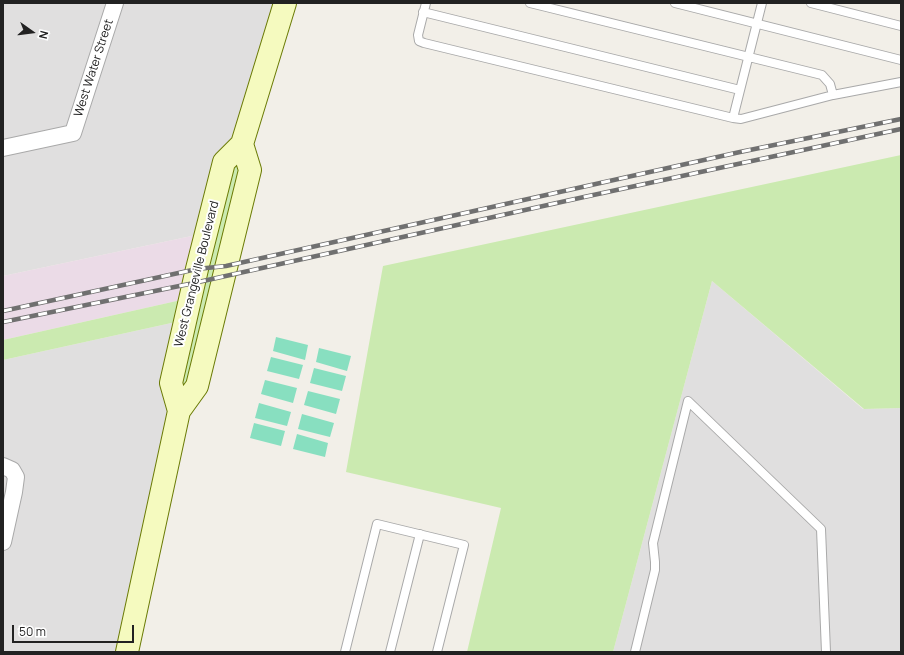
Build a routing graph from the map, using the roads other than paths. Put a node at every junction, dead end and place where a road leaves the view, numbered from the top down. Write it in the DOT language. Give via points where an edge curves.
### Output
graph roads {
  1 [pos="115,3"];
  2 [pos="285,3"];
  3 [pos="426,3"];
  4 [pos="530,3"];
  5 [pos="675,3"];
  6 [pos="762,3"];
  7 [pos="811,3"];
  8 [pos="424,12"];
  9 [pos="757,23"];
  10 [pos="901,26"];
  11 [pos="748,57"];
  12 [pos="901,60"];
  13 [pos="901,82"];
  14 [pos="740,90"];
  15 [pos="833,95"];
  16 [pos="733,118"];
  17 [pos="3,148"];
  18 [pos="3,466"];
  19 [pos="420,534"];
  20 [pos="3,542"];
  21 [pos="127,652"];
  22 [pos="345,652"];
  23 [pos="390,652"];
  24 [pos="437,652"];
  25 [pos="635,652"];
  26 [pos="826,652"];
  1 -- 17 [label="street, West Water Street" via="73,133"];
  2 -- 21 [label="main road, West Grangeville Boulevard" via="242,144 224,162 197,270 171,383 179,411"];
  3 -- 8 [label="lane"];
  4 -- 11 [label="lane"];
  5 -- 9 [label="lane"];
  6 -- 9 [label="lane"];
  7 -- 10 [label="lane"];
  8 -- 14 [label="lane"];
  8 -- 16 [label="lane" via="418,35 419,40 424,43"];
  9 -- 11 [label="lane"];
  9 -- 12 [label="lane"];
  11 -- 14 [label="lane"];
  11 -- 15 [label="lane" via="822,75 830,84"];
  13 -- 15 [label="lane"];
  14 -- 16 [label="lane"];
  15 -- 16 [label="lane" via="741,119"];
  18 -- 20 [label="street" via="12,470 16,477"];
  19 -- 22 [label="lane" via="377,524"];
  19 -- 23 [label="lane"];
  19 -- 24 [label="lane" via="464,544"];
  25 -- 26 [label="lane" via="655,570 653,543 688,401 821,529"];
}
